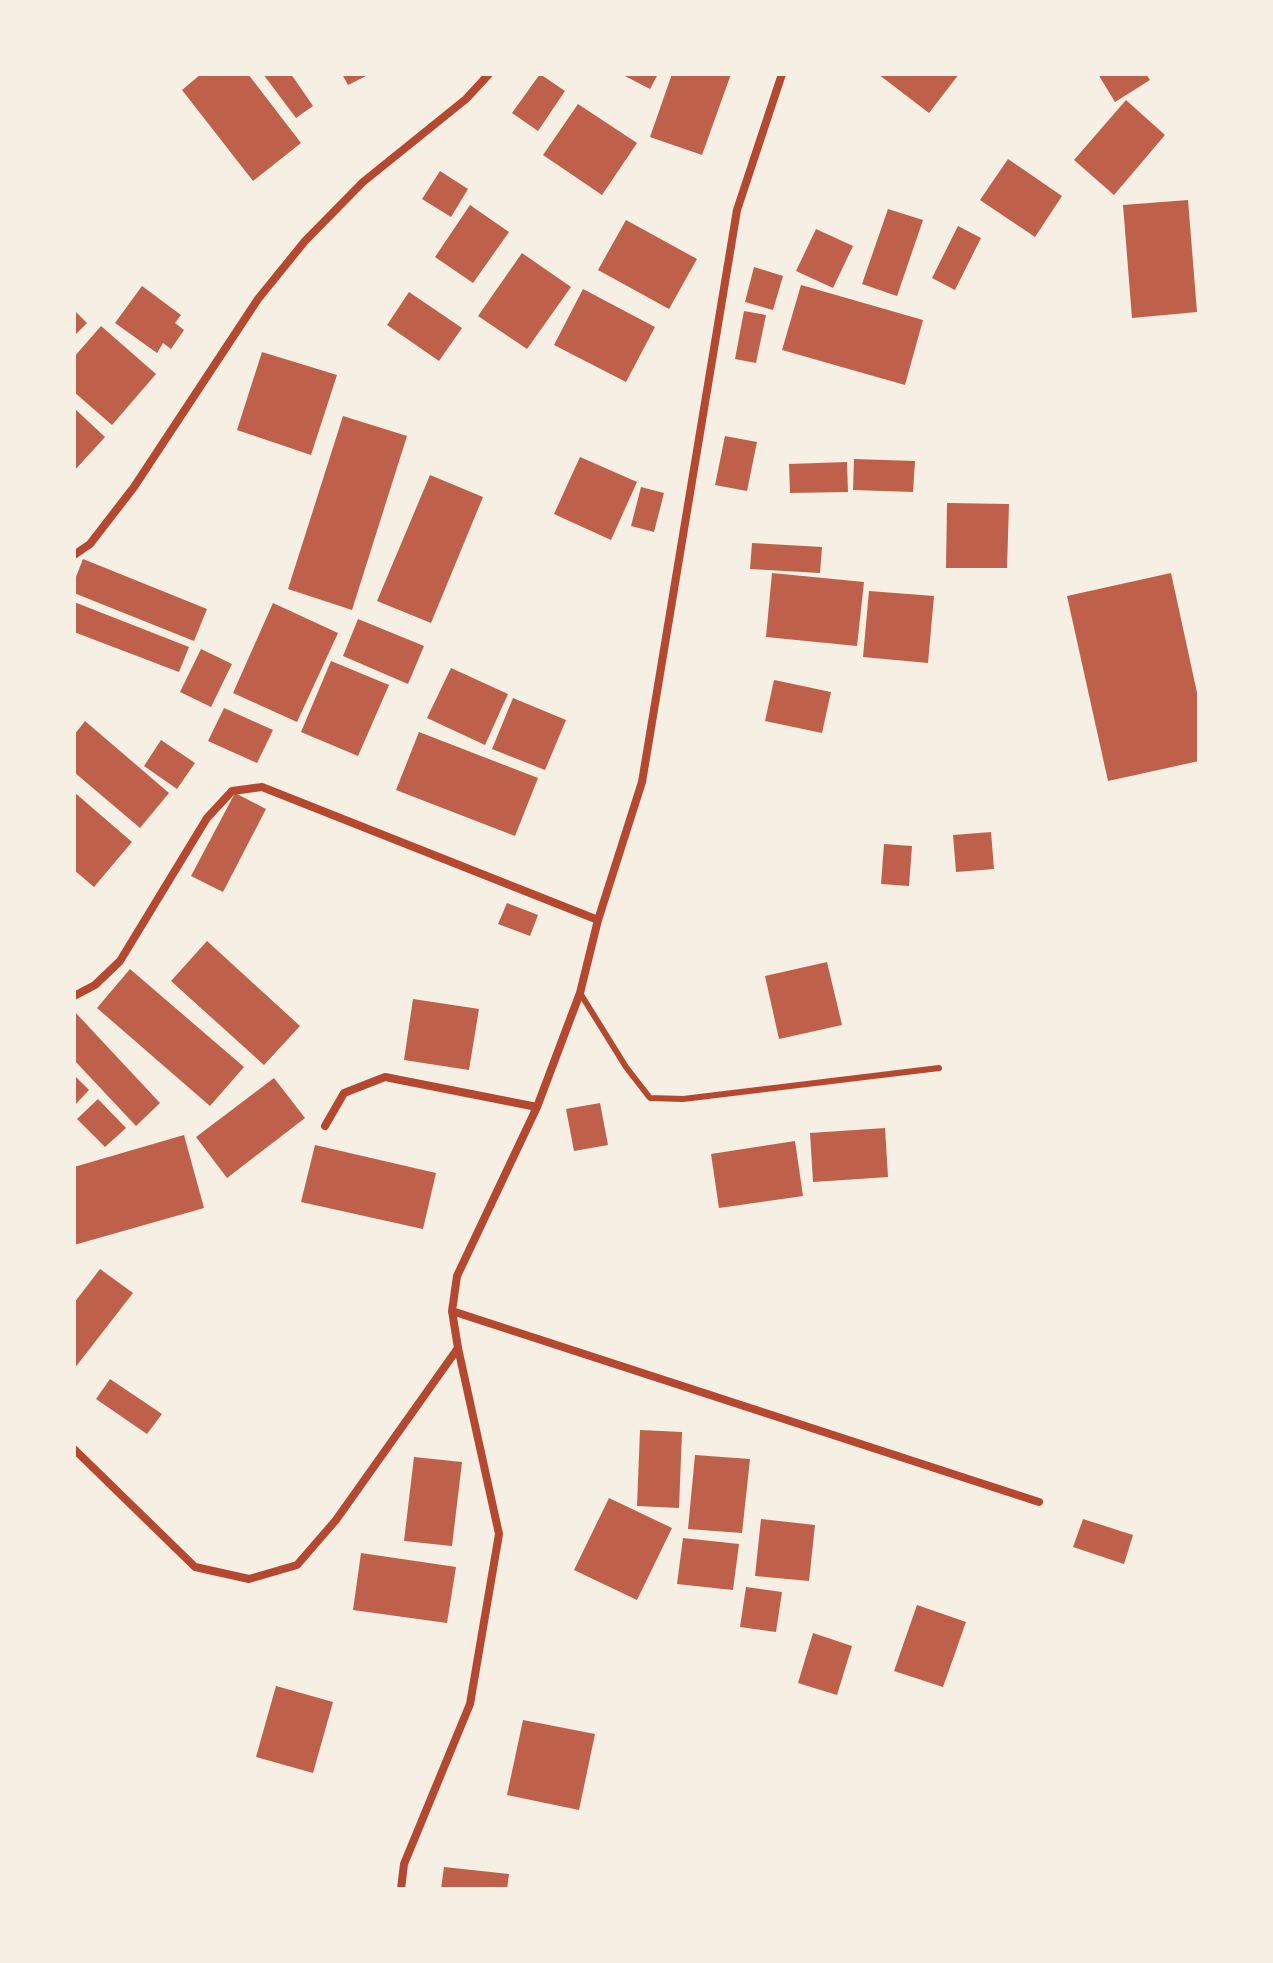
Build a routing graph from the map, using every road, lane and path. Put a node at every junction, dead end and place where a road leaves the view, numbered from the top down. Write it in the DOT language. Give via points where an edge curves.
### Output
graph roads {
  1 [pos="489,74"];
  2 [pos="782,74"];
  3 [pos="74,555"];
  4 [pos="598,920"];
  5 [pos="580,993"];
  6 [pos="74,996"];
  7 [pos="939,1068"];
  8 [pos="537,1107"];
  9 [pos="325,1126"];
  10 [pos="452,1311"];
  11 [pos="458,1348"];
  12 [pos="74,1449"];
  13 [pos="1039,1502"];
  14 [pos="401,1889"];
  1 -- 3 [label="street" via="466,99 363,182 305,241 258,299 134,487 90,544"];
  2 -- 4 [label="street" via="737,210 642,782"];
  4 -- 5 [label="street"];
  4 -- 6 [label="street" via="262,787 232,791 207,818 120,961"];
  5 -- 7 [label="lane" via="650,1098 683,1099"];
  5 -- 8 [label="street"];
  8 -- 9 [label="street" via="385,1077 344,1093"];
  8 -- 10 [label="street" via="457,1276"];
  10 -- 11 [label="street"];
  10 -- 13 [label="street"];
  11 -- 12 [label="street" via="336,1520 297,1565 249,1579 195,1567"];
  11 -- 14 [label="street" via="499,1534 470,1704 404,1864"];
}
